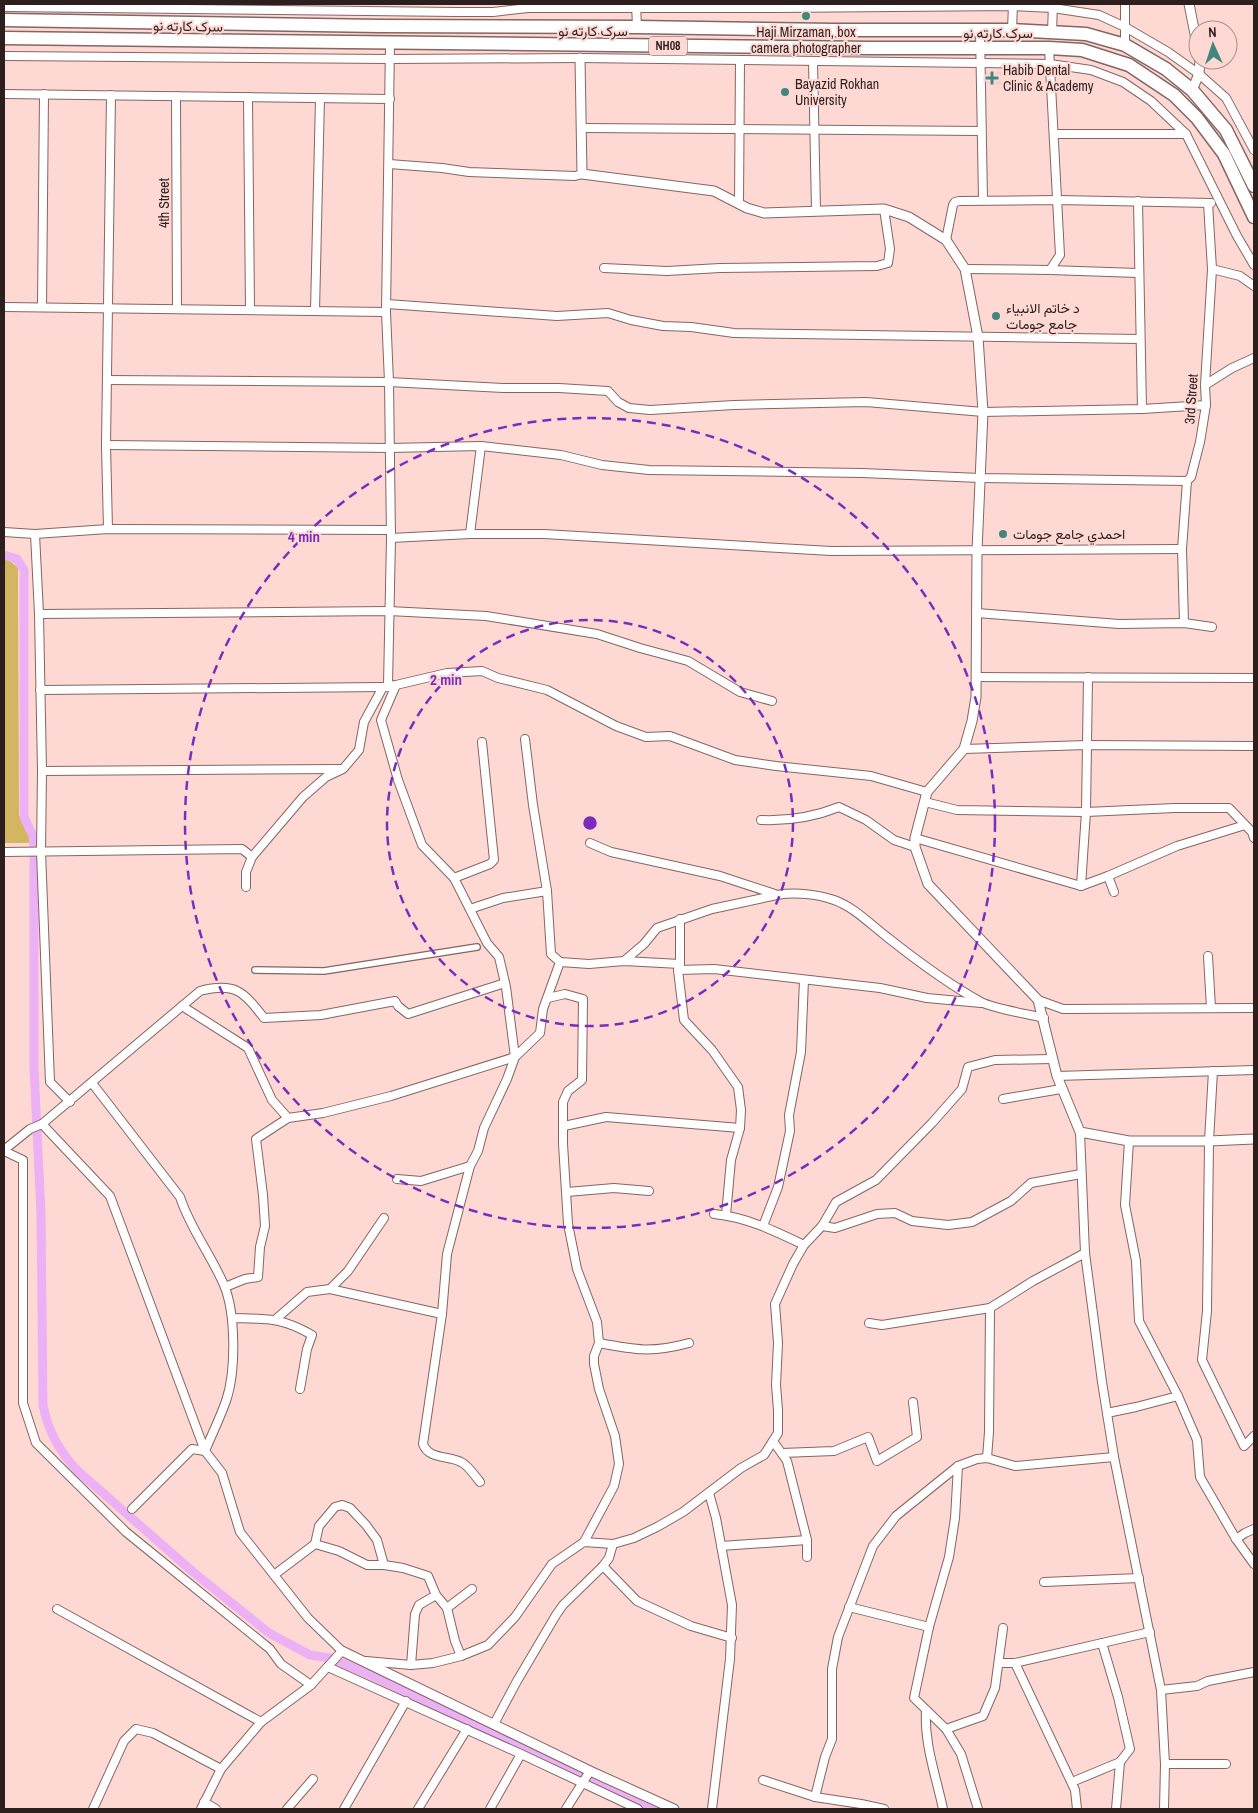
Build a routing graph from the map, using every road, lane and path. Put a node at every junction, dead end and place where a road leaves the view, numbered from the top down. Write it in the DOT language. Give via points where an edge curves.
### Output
graph roads {
  1 [pos="1125,4"];
  2 [pos="1190,4"];
  3 [pos="636,5"];
  4 [pos="909,5"];
  5 [pos="976,5"];
  6 [pos="1012,5"];
  7 [pos="49,6"];
  8 [pos="122,6"];
  9 [pos="232,6"];
  10 [pos="528,6"];
  11 [pos="561,6"];
  12 [pos="696,6"];
  13 [pos="729,6"];
  14 [pos="777,6"];
  15 [pos="832,6"];
  16 [pos="872,6"];
  17 [pos="1053,6"];
  18 [pos="4,7"];
  19 [pos="157,7"];
  20 [pos="195,7"];
  21 [pos="380,8"];
  22 [pos="416,8"];
  23 [pos="456,8"];
  24 [pos="493,8"];
  25 [pos="4,20"];
  26 [pos="1193,20"];
  27 [pos="380,26"];
  28 [pos="637,27"];
  29 [pos="1125,27"];
  30 [pos="1012,30"];
  31 [pos="980,31"];
  32 [pos="1052,32"];
  33 [pos="4,38"];
  34 [pos="390,44"];
  35 [pos="1125,45"];
  36 [pos="980,48"];
  37 [pos="1049,48"];
  38 [pos="4,56"];
  39 [pos="580,58"];
  40 [pos="390,59"];
  41 [pos="740,60"];
  42 [pos="813,61"];
  43 [pos="980,63"];
  44 [pos="1050,64"];
  45 [pos="1199,70"];
  46 [pos="1199,74"];
  47 [pos="1192,90"];
  48 [pos="4,94"];
  49 [pos="44,94"];
  50 [pos="111,95"];
  51 [pos="176,96"];
  52 [pos="248,97"];
  53 [pos="320,98"];
  54 [pos="390,98"];
  55 [pos="582,128"];
  56 [pos="813,129"];
  57 [pos="739,130"];
  58 [pos="981,131"];
  59 [pos="1054,134"];
  60 [pos="1186,134"];
  61 [pos="1254,150"];
  62 [pos="389,164"];
  63 [pos="582,174"];
  64 [pos="1254,186"];
  65 [pos="983,200"];
  66 [pos="1058,200"];
  67 [pos="1138,201"];
  68 [pos="1220,202"];
  69 [pos="739,203"];
  70 [pos="1208,203"];
  71 [pos="884,210"];
  72 [pos="816,211"];
  73 [pos="1254,217"];
  74 [pos="946,240"];
  75 [pos="1254,265"];
  76 [pos="604,268"];
  77 [pos="965,269"];
  78 [pos="1212,269"];
  79 [pos="1050,270"];
  80 [pos="1138,273"];
  81 [pos="1254,286"];
  82 [pos="4,307"];
  83 [pos="42,307"];
  84 [pos="108,308"];
  85 [pos="387,308"];
  86 [pos="178,309"];
  87 [pos="250,310"];
  88 [pos="315,311"];
  89 [pos="978,336"];
  90 [pos="1140,339"];
  91 [pos="1254,358"];
  92 [pos="107,380"];
  93 [pos="389,382"];
  94 [pos="1204,385"];
  95 [pos="1206,405"];
  96 [pos="1142,409"];
  97 [pos="982,412"];
  98 [pos="106,445"];
  99 [pos="481,446"];
  100 [pos="390,448"];
  101 [pos="980,478"];
  102 [pos="1187,481"];
  103 [pos="108,529"];
  104 [pos="4,532"];
  105 [pos="35,534"];
  106 [pos="391,534"];
  107 [pos="470,534"];
  108 [pos="1182,549"];
  109 [pos="977,551"];
  110 [pos="390,611"];
  111 [pos="977,613"];
  112 [pos="38,614"];
  113 [pos="1184,623"];
  114 [pos="1212,627"];
  115 [pos="977,677"];
  116 [pos="1088,677"];
  117 [pos="1254,678"];
  118 [pos="389,686"];
  119 [pos="40,690"];
  120 [pos="772,701"];
  121 [pos="525,739"];
  122 [pos="482,742"];
  123 [pos="1087,745"];
  124 [pos="1254,746"];
  125 [pos="964,749"];
  126 [pos="344,769"];
  127 [pos="42,771"];
  128 [pos="927,792"];
  129 [pos="925,802"];
  130 [pos="1086,812"];
  131 [pos="761,820"];
  132 [pos="1245,824"];
  133 [pos="1254,838"];
  134 [pos="915,842"];
  135 [pos="590,843"];
  136 [pos="4,852"];
  137 [pos="36,852"];
  138 [pos="252,857"];
  139 [pos="1108,876"];
  140 [pos="454,878"];
  141 [pos="1081,886"];
  142 [pos="246,887"];
  143 [pos="547,891"];
  144 [pos="1114,892"];
  145 [pos="777,895"];
  146 [pos="470,909"];
  147 [pos="680,919"];
  148 [pos="477,947"];
  149 [pos="1208,956"];
  150 [pos="624,961"];
  151 [pos="560,962"];
  152 [pos="679,967"];
  153 [pos="255,970"];
  154 [pos="804,980"];
  155 [pos="505,984"];
  156 [pos="548,998"];
  157 [pos="1038,1000"];
  158 [pos="983,1003"];
  159 [pos="182,1006"];
  160 [pos="1211,1008"];
  161 [pos="1254,1008"];
  162 [pos="1044,1018"];
  163 [pos="515,1057"];
  164 [pos="1052,1058"];
  165 [pos="1254,1070"];
  166 [pos="1213,1071"];
  167 [pos="1057,1076"];
  168 [pos="92,1083"];
  169 [pos="1061,1089"];
  170 [pos="1003,1099"];
  171 [pos="70,1102"];
  172 [pos="288,1118"];
  173 [pos="42,1124"];
  174 [pos="564,1126"];
  175 [pos="740,1128"];
  176 [pos="1080,1132"];
  177 [pos="1254,1139"];
  178 [pos="1129,1141"];
  179 [pos="1210,1141"];
  180 [pos="4,1150"];
  181 [pos="470,1166"];
  182 [pos="1081,1174"];
  183 [pos="397,1179"];
  184 [pos="649,1191"];
  185 [pos="567,1192"];
  186 [pos="714,1214"];
  187 [pos="726,1215"];
  188 [pos="384,1218"];
  189 [pos="763,1226"];
  190 [pos="822,1226"];
  191 [pos="804,1245"];
  192 [pos="1085,1253"];
  193 [pos="224,1287"];
  194 [pos="330,1289"];
  195 [pos="990,1308"];
  196 [pos="442,1314"];
  197 [pos="232,1318"];
  198 [pos="276,1319"];
  199 [pos="869,1323"];
  200 [pos="600,1343"];
  201 [pos="689,1343"];
  202 [pos="300,1389"];
  203 [pos="1178,1396"];
  204 [pos="913,1402"];
  205 [pos="1107,1413"];
  206 [pos="1254,1436"];
  207 [pos="773,1441"];
  208 [pos="205,1450"];
  209 [pos="782,1453"];
  210 [pos="1114,1457"];
  211 [pos="987,1458"];
  212 [pos="958,1466"];
  213 [pos="480,1482"];
  214 [pos="709,1493"];
  215 [pos="132,1508"];
  216 [pos="1254,1528"];
  217 [pos="806,1540"];
  218 [pos="1236,1540"];
  219 [pos="584,1542"];
  220 [pos="314,1544"];
  221 [pos="613,1544"];
  222 [pos="721,1546"];
  223 [pos="807,1557"];
  224 [pos="1254,1564"];
  225 [pos="384,1565"];
  226 [pos="603,1566"];
  227 [pos="274,1575"];
  228 [pos="1139,1578"];
  229 [pos="1044,1582"];
  230 [pos="472,1590"];
  231 [pos="436,1595"];
  232 [pos="849,1607"];
  233 [pos="447,1608"];
  234 [pos="57,1609"];
  235 [pos="929,1627"];
  236 [pos="1003,1628"];
  237 [pos="1150,1632"];
  238 [pos="732,1638"];
  239 [pos="1102,1643"];
  240 [pos="338,1655"];
  241 [pos="461,1656"];
  242 [pos="355,1658"];
  243 [pos="999,1663"];
  244 [pos="1015,1663"];
  245 [pos="411,1665"];
  246 [pos="328,1667"];
  247 [pos="1254,1672"];
  248 [pos="311,1685"];
  249 [pos="1161,1690"];
  250 [pos="406,1701"];
  251 [pos="926,1710"];
  252 [pos="261,1722"];
  253 [pos="494,1724"];
  254 [pos="946,1728"];
  255 [pos="466,1729"];
  256 [pos="521,1754"];
  257 [pos="1120,1762"];
  258 [pos="1165,1764"];
  259 [pos="1226,1764"];
  260 [pos="221,1769"];
  261 [pos="588,1773"];
  262 [pos="313,1779"];
  263 [pos="763,1780"];
  264 [pos="1072,1782"];
  265 [pos="582,1783"];
  266 [pos="816,1797"];
  267 [pos="202,1806"];
  268 [pos="860,1806"];
  269 [pos="93,1809"];
  270 [pos="216,1809"];
  271 [pos="286,1809"];
  272 [pos="344,1809"];
  273 [pos="418,1809"];
  274 [pos="490,1809"];
  275 [pos="566,1809"];
  276 [pos="638,1809"];
  277 [pos="674,1809"];
  278 [pos="712,1809"];
  279 [pos="884,1809"];
  280 [pos="943,1809"];
  281 [pos="978,1809"];
  282 [pos="1077,1809"];
  283 [pos="1116,1809"];
  284 [pos="1164,1809"];
  1 -- 29 [label="street"];
  2 -- 26 [label="street"];
  3 -- 11 [label="street"];
  3 -- 12 [label="street"];
  3 -- 28 [label="street"];
  4 -- 5 [label="street"];
  4 -- 16 [label="street"];
  5 -- 6 [label="street"];
  6 -- 17 [label="street"];
  6 -- 30 [label="street"];
  7 -- 8 [label="street"];
  7 -- 18 [label="street"];
  8 -- 19 [label="street"];
  9 -- 20 [label="street"];
  9 -- 21 [label="street"];
  10 -- 11 [label="street"];
  10 -- 24 [label="street"];
  12 -- 13 [label="street"];
  13 -- 14 [label="street"];
  14 -- 15 [label="street"];
  15 -- 16 [label="street"];
  17 -- 29 [label="street" via="1099,15"];
  17 -- 32 [label="street"];
  19 -- 20 [label="street"];
  21 -- 22 [label="street"];
  21 -- 27 [label="street"];
  22 -- 23 [label="street"];
  23 -- 24 [label="street"];
  25 -- 27 [label="highway, سرک کارته نو / NH08"];
  27 -- 28 [label="highway, سرک کارته نو / NH08"];
  28 -- 31 [label="highway, سرک کارته نو / NH08"];
  29 -- 35 [label="street"];
  29 -- 46 [label="street"];
  30 -- 31 [label="highway, سرک کارته نو / NH08"];
  30 -- 32 [label="highway, سرک کارته نو / NH08"];
  31 -- 36 [label="street"];
  32 -- 35 [label="highway, سرک کارته نو / NH08" via="1086,34"];
  33 -- 34 [label="highway, سرک کارته نو / NH08"];
  34 -- 36 [label="highway, سرک کارته نو / NH08"];
  34 -- 40 [label="street"];
  35 -- 47 [label="highway, سرک کارته نو / NH08" via="1166,69"];
  36 -- 37 [label="highway, سرک کارته نو / NH08"];
  36 -- 43 [label="street"];
  37 -- 44 [label="street"];
  37 -- 73 [label="highway, سرک کارته نو / NH08" via="1082,50 1129,65 1174,95 1197,118 1224,154"];
  38 -- 40 [label="street"];
  39 -- 40 [label="street"];
  39 -- 41 [label="street"];
  39 -- 55 [label="street"];
  40 -- 54 [label="street"];
  41 -- 42 [label="street"];
  41 -- 57 [label="street"];
  42 -- 43 [label="street"];
  42 -- 56 [label="street"];
  43 -- 44 [label="street"];
  43 -- 58 [label="street"];
  44 -- 59 [label="street"];
  44 -- 60 [label="street" via="1091,70 1123,82 1152,101"];
  45 -- 46 [label="street"];
  46 -- 47 [label="street"];
  46 -- 61 [label="street" via="1226,98"];
  47 -- 64 [label="highway, سرک کارته نو / NH08" via="1226,130"];
  48 -- 49 [label="street"];
  49 -- 50 [label="street"];
  49 -- 83 [label="street"];
  50 -- 51 [label="street"];
  50 -- 84 [label="street"];
  51 -- 52 [label="street"];
  51 -- 86 [label="street, 4th Street"];
  52 -- 53 [label="street"];
  52 -- 87 [label="street"];
  53 -- 54 [label="street"];
  53 -- 88 [label="street"];
  54 -- 62 [label="street"];
  55 -- 57 [label="street"];
  55 -- 63 [label="street"];
  56 -- 57 [label="street"];
  56 -- 58 [label="street"];
  56 -- 72 [label="street"];
  57 -- 69 [label="street"];
  58 -- 65 [label="street"];
  59 -- 60 [label="street"];
  59 -- 66 [label="street"];
  60 -- 68 [label="street"];
  62 -- 63 [label="street" via="486,173"];
  62 -- 85 [label="street"];
  63 -- 69 [label="street" via="714,191"];
  65 -- 66 [label="street"];
  65 -- 74 [label="street" via="955,202"];
  66 -- 67 [label="street"];
  66 -- 79 [label="street" via="1060,255"];
  67 -- 70 [label="street"];
  67 -- 80 [label="street"];
  68 -- 70 [label="street"];
  68 -- 75 [label="street"];
  69 -- 72 [label="street" via="764,213"];
  70 -- 78 [label="street, 3rd Street"];
  71 -- 72 [label="street"];
  71 -- 74 [label="street" via="909,217"];
  71 -- 76 [label="street" via="890,249 888,263 877,266 668,271"];
  74 -- 77 [label="street"];
  77 -- 79 [label="street"];
  77 -- 89 [label="street"];
  78 -- 81 [label="street" via="1240,276"];
  78 -- 94 [label="street, 3rd Street"];
  79 -- 80 [label="street"];
  80 -- 90 [label="street"];
  82 -- 83 [label="street"];
  83 -- 84 [label="street"];
  84 -- 86 [label="street"];
  84 -- 92 [label="street"];
  85 -- 88 [label="street"];
  85 -- 89 [label="street" via="557,316 608,313 663,326 734,333"];
  85 -- 93 [label="street"];
  86 -- 87 [label="street"];
  87 -- 88 [label="street"];
  89 -- 90 [label="street"];
  89 -- 97 [label="street"];
  90 -- 96 [label="street"];
  91 -- 94 [label="street"];
  92 -- 93 [label="street"];
  92 -- 98 [label="street"];
  93 -- 97 [label="street" via="608,391 629,408 650,410 866,402"];
  93 -- 100 [label="street"];
  94 -- 95 [label="street, 3rd Street"];
  95 -- 96 [label="street"];
  95 -- 102 [label="street, 3rd Street" via="1191,477"];
  96 -- 97 [label="street"];
  97 -- 101 [label="street"];
  98 -- 100 [label="street"];
  98 -- 103 [label="street"];
  99 -- 100 [label="street"];
  99 -- 101 [label="street" via="650,470"];
  99 -- 107 [label="street"];
  100 -- 106 [label="street"];
  101 -- 102 [label="street"];
  101 -- 109 [label="street"];
  102 -- 108 [label="street, 3rd Street"];
  103 -- 105 [label="street"];
  103 -- 106 [label="street"];
  104 -- 105 [label="street"];
  105 -- 112 [label="street"];
  106 -- 107 [label="street"];
  106 -- 110 [label="street"];
  107 -- 109 [label="street" via="544,534 831,551"];
  108 -- 109 [label="street"];
  108 -- 113 [label="street, 3rd Street"];
  109 -- 111 [label="street"];
  110 -- 112 [label="street"];
  110 -- 118 [label="street"];
  110 -- 120 [label="street" via="486,616 597,634 688,661 740,692"];
  111 -- 113 [label="street" via="1119,624"];
  111 -- 115 [label="street"];
  112 -- 119 [label="street"];
  113 -- 114 [label="street"];
  115 -- 116 [label="street"];
  115 -- 125 [label="street" via="972,721"];
  116 -- 117 [label="street"];
  116 -- 123 [label="street"];
  118 -- 119 [label="street"];
  118 -- 126 [label="street" via="364,722 359,750"];
  118 -- 128 [label="street" via="446,673 482,671 547,690 616,726 646,737 670,736 735,760 871,776"];
  118 -- 140 [label="street" via="381,720 398,780 422,845"];
  119 -- 127 [label="street"];
  121 -- 143 [label="street"];
  122 -- 140 [label="street" via="494,860"];
  123 -- 124 [label="street"];
  123 -- 125 [label="street"];
  123 -- 130 [label="street"];
  125 -- 128 [label="street"];
  126 -- 127 [label="street"];
  126 -- 138 [label="street" via="326,778 303,797"];
  127 -- 137 [label="street"];
  128 -- 129 [label="street"];
  129 -- 130 [label="street" via="957,810"];
  129 -- 134 [label="street"];
  130 -- 132 [label="street" via="1229,808"];
  130 -- 141 [label="street"];
  131 -- 134 [label="street" via="784,821 839,807 866,820 894,840"];
  132 -- 133 [label="street"];
  132 -- 139 [label="street" via="1177,846"];
  134 -- 141 [label="street"];
  134 -- 157 [label="street" via="928,884"];
  135 -- 145 [label="street" via="611,852 720,876"];
  136 -- 137 [label="street"];
  137 -- 138 [label="street" via="242,849"];
  137 -- 171 [label="street" via="50,1082"];
  138 -- 142 [label="street" via="246,872"];
  139 -- 141 [label="street"];
  139 -- 144 [label="street"];
  140 -- 146 [label="street"];
  143 -- 146 [label="street" via="503,898"];
  143 -- 151 [label="street" via="549,948"];
  145 -- 147 [label="street"];
  145 -- 158 [label="street" via="788,893 835,900 861,915 914,957"];
  146 -- 155 [label="street" via="487,943 499,957"];
  147 -- 150 [label="street" via="657,928"];
  147 -- 152 [label="street"];
  148 -- 153 [label="street" via="324,971"];
  149 -- 160 [label="street"];
  150 -- 151 [label="street"];
  150 -- 152 [label="street"];
  151 -- 156 [label="street"];
  152 -- 154 [label="street"];
  152 -- 175 [label="street" via="684,1020 712,1050 738,1087 742,1110"];
  154 -- 158 [label="street"];
  154 -- 189 [label="street" via="801,1052 789,1115 790,1131 778,1187"];
  155 -- 159 [label="street" via="408,1014 395,1001 321,1015 264,1018 242,992 228,987 200,992"];
  155 -- 163 [label="street"];
  156 -- 163 [label="street" via="540,1033"];
  156 -- 174 [label="street" via="565,994 583,999 582,1080 568,1091 563,1102"];
  157 -- 160 [label="street" via="1063,1009"];
  157 -- 162 [label="street"];
  158 -- 162 [label="street"];
  159 -- 168 [label="street"];
  159 -- 172 [label="street" via="248,1048 272,1100"];
  160 -- 161 [label="street"];
  162 -- 164 [label="street"];
  163 -- 172 [label="street" via="391,1096"];
  163 -- 181 [label="street"];
  164 -- 167 [label="street"];
  164 -- 190 [label="street" via="995,1060 968,1067 962,1089 932,1123 876,1180 836,1202"];
  165 -- 166 [label="street"];
  166 -- 167 [label="street"];
  166 -- 179 [label="street"];
  167 -- 169 [label="street"];
  168 -- 171 [label="street"];
  168 -- 193 [label="street" via="180,1197 186,1215"];
  169 -- 170 [label="street"];
  169 -- 176 [label="street"];
  171 -- 173 [label="street"];
  172 -- 193 [label="street" via="256,1139 265,1226 258,1277"];
  173 -- 180 [label="street" via="30,1129"];
  173 -- 208 [label="street" via="110,1196"];
  174 -- 175 [label="street" via="606,1117"];
  174 -- 185 [label="street"];
  175 -- 187 [label="street" via="731,1160"];
  176 -- 178 [label="street"];
  176 -- 182 [label="street"];
  177 -- 179 [label="street"];
  178 -- 179 [label="street"];
  178 -- 203 [label="street" via="1125,1205 1136,1261 1139,1321"];
  179 -- 206 [label="street" via="1207,1311 1202,1360 1244,1446"];
  180 -- 248 [label="street" via="23,1160 23,1403 36,1442 126,1532 270,1649 281,1664"];
  181 -- 183 [label="street" via="421,1181"];
  181 -- 196 [label="street" via="447,1254"];
  182 -- 190 [label="street" via="1030,1183 1011,1201 972,1222 948,1226 912,1221 895,1213 877,1214 835,1228"];
  182 -- 192 [label="street"];
  184 -- 185 [label="street" via="614,1188"];
  185 -- 200 [label="street" via="568,1224 575,1259 597,1322"];
  186 -- 187 [label="street"];
  187 -- 189 [label="street"];
  188 -- 194 [label="street" via="348,1271"];
  189 -- 191 [label="street"];
  190 -- 191 [label="street"];
  191 -- 207 [label="street" via="775,1304 778,1433"];
  192 -- 195 [label="street"];
  192 -- 205 [label="street"];
  193 -- 197 [label="street"];
  194 -- 196 [label="street"];
  194 -- 198 [label="street" via="308,1292"];
  195 -- 199 [label="street" via="882,1325"];
  195 -- 211 [label="street"];
  196 -- 213 [label="street" via="423,1444 433,1455 462,1462"];
  197 -- 198 [label="street"];
  197 -- 208 [label="street" via="234,1352 226,1400"];
  198 -- 202 [label="street" via="312,1335"];
  200 -- 201 [label="street" via="635,1350 665,1350"];
  200 -- 219 [label="street" via="594,1364 615,1436 619,1464 614,1486"];
  203 -- 205 [label="street"];
  203 -- 218 [label="street" via="1197,1440 1200,1477"];
  204 -- 209 [label="street" via="917,1437 877,1462 868,1438 834,1451"];
  205 -- 210 [label="street"];
  207 -- 209 [label="street"];
  207 -- 214 [label="street" via="764,1455"];
  208 -- 215 [label="street" via="192,1449"];
  208 -- 227 [label="street" via="222,1473 240,1532"];
  209 -- 217 [label="street" via="787,1461"];
  210 -- 211 [label="street" via="1015,1466"];
  210 -- 228 [label="street"];
  211 -- 212 [label="street"];
  212 -- 232 [label="street" via="896,1516 873,1546"];
  212 -- 235 [label="street" via="949,1557"];
  214 -- 221 [label="street" via="658,1527"];
  214 -- 222 [label="street"];
  216 -- 218 [label="street"];
  217 -- 222 [label="street"];
  217 -- 223 [label="street"];
  218 -- 224 [label="street"];
  219 -- 221 [label="street"];
  219 -- 241 [label="street" via="552,1564 515,1617 488,1645"];
  220 -- 225 [label="street" via="339,1551 367,1566"];
  220 -- 225 [label="street" via="319,1526 335,1507 342,1505 350,1508 377,1540"];
  220 -- 227 [label="street"];
  221 -- 226 [label="street"];
  222 -- 238 [label="street" via="732,1605"];
  225 -- 231 [label="street" via="428,1576"];
  226 -- 238 [label="street" via="637,1601 691,1626"];
  226 -- 253 [label="street" via="560,1610"];
  227 -- 240 [label="street"];
  228 -- 229 [label="street"];
  228 -- 237 [label="street"];
  230 -- 233 [label="street"];
  231 -- 233 [label="street"];
  231 -- 245 [label="street" via="419,1605 415,1614"];
  232 -- 235 [label="street"];
  232 -- 266 [label="street" via="838,1637 832,1669 832,1739 824,1757"];
  233 -- 241 [label="street"];
  234 -- 252 [label="street"];
  235 -- 251 [label="street" via="914,1698"];
  236 -- 243 [label="street"];
  237 -- 239 [label="street"];
  237 -- 249 [label="street"];
  238 -- 278 [label="street"];
  239 -- 244 [label="street"];
  239 -- 257 [label="street" via="1130,1749"];
  240 -- 242 [label="street"];
  240 -- 246 [label="street"];
  241 -- 245 [label="street" via="433,1664"];
  242 -- 245 [label="street"];
  242 -- 253 [label="street"];
  243 -- 244 [label="street"];
  243 -- 254 [label="street" via="995,1688 983,1716"];
  244 -- 264 [label="street"];
  246 -- 248 [label="street"];
  246 -- 250 [label="street"];
  247 -- 249 [label="street" via="1197,1686"];
  248 -- 252 [label="street"];
  249 -- 258 [label="street"];
  250 -- 255 [label="street"];
  250 -- 272 [label="street"];
  251 -- 254 [label="street"];
  251 -- 280 [label="street" via="929,1754"];
  252 -- 260 [label="street"];
  253 -- 261 [label="street"];
  254 -- 281 [label="street" via="961,1754"];
  255 -- 256 [label="street"];
  255 -- 273 [label="street"];
  256 -- 265 [label="street"];
  256 -- 274 [label="street"];
  257 -- 264 [label="street"];
  257 -- 283 [label="street"];
  258 -- 259 [label="street"];
  258 -- 284 [label="street"];
  260 -- 267 [label="street"];
  260 -- 269 [label="street" via="153,1732 136,1729 124,1742"];
  261 -- 265 [label="street"];
  261 -- 277 [label="street"];
  262 -- 271 [label="street"];
  263 -- 266 [label="street"];
  264 -- 282 [label="street"];
  265 -- 275 [label="street"];
  265 -- 276 [label="street"];
  266 -- 268 [label="street"];
  267 -- 270 [label="street"];
  268 -- 279 [label="street"];
}
